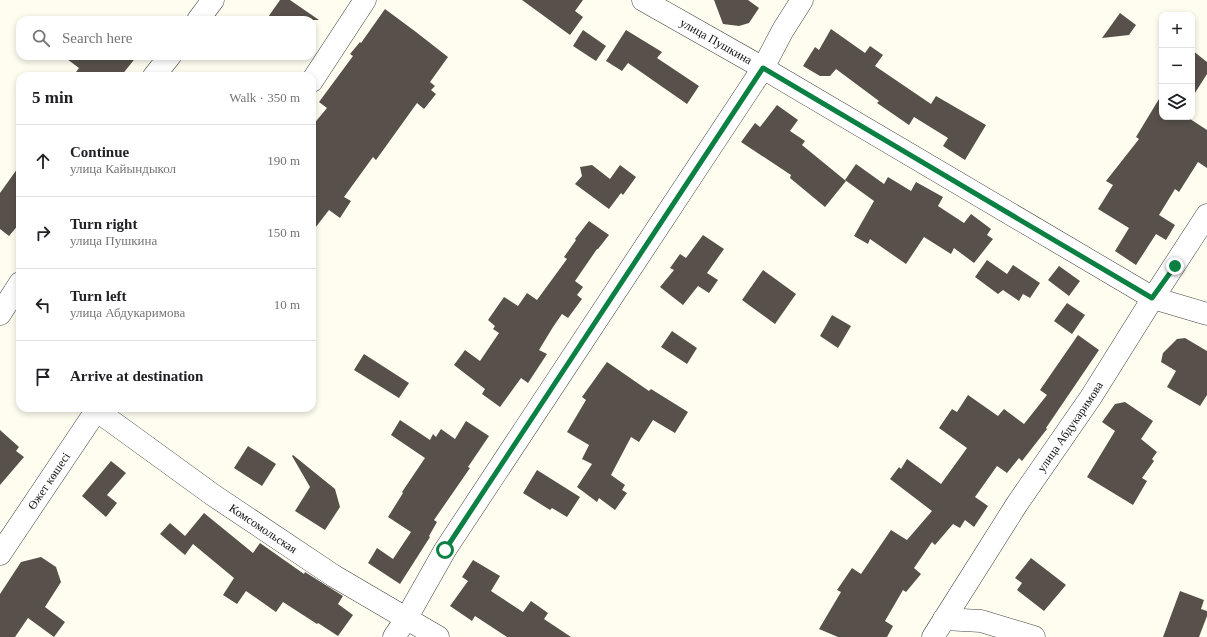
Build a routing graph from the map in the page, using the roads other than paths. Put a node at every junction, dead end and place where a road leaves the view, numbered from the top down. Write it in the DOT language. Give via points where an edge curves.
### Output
graph roads {
  1 [pos="213,0"];
  2 [pos="365,0"];
  3 [pos="643,0"];
  4 [pos="802,0"];
  5 [pos="201,16"];
  6 [pos="167,60"];
  7 [pos="763,68"];
  8 [pos="157,72"];
  9 [pos="316,75"];
  10 [pos="1207,215"];
  11 [pos="16,289"];
  12 [pos="1152,298"];
  13 [pos="0,314"];
  14 [pos="1207,314"];
  15 [pos="95,412"];
  16 [pos="101,412"];
  17 [pos="0,554"];
  18 [pos="406,619"];
  19 [pos="944,619"];
  20 [pos="394,637"];
  21 [pos="438,637"];
  22 [pos="933,637"];
  23 [pos="1034,637"];
  1 -- 5 [label="street"];
  2 -- 9 [label="street"];
  3 -- 7 [label="street, улица Пушкина"];
  4 -- 7 [label="street"];
  6 -- 8 [label="street"];
  7 -- 12 [label="street, улица Пушкина"];
  7 -- 18 [label="street" via="445,550"];
  10 -- 12 [label="street, улица Абдукаримова"];
  11 -- 13 [label="street"];
  12 -- 14 [label="street, улица Пушкина"];
  12 -- 19 [label="street, улица Абдукаримова" via="1092,397 1017,504"];
  15 -- 17 [label="street, Өжет көшесі"];
  16 -- 18 [label="street, Комсомольская" via="213,495 334,576"];
  18 -- 20 [label="street"];
  18 -- 21 [label="street, Комсомольская"];
  19 -- 22 [label="street, улица Абдукаримова"];
  19 -- 23 [label="street" via="981,621"];
}
